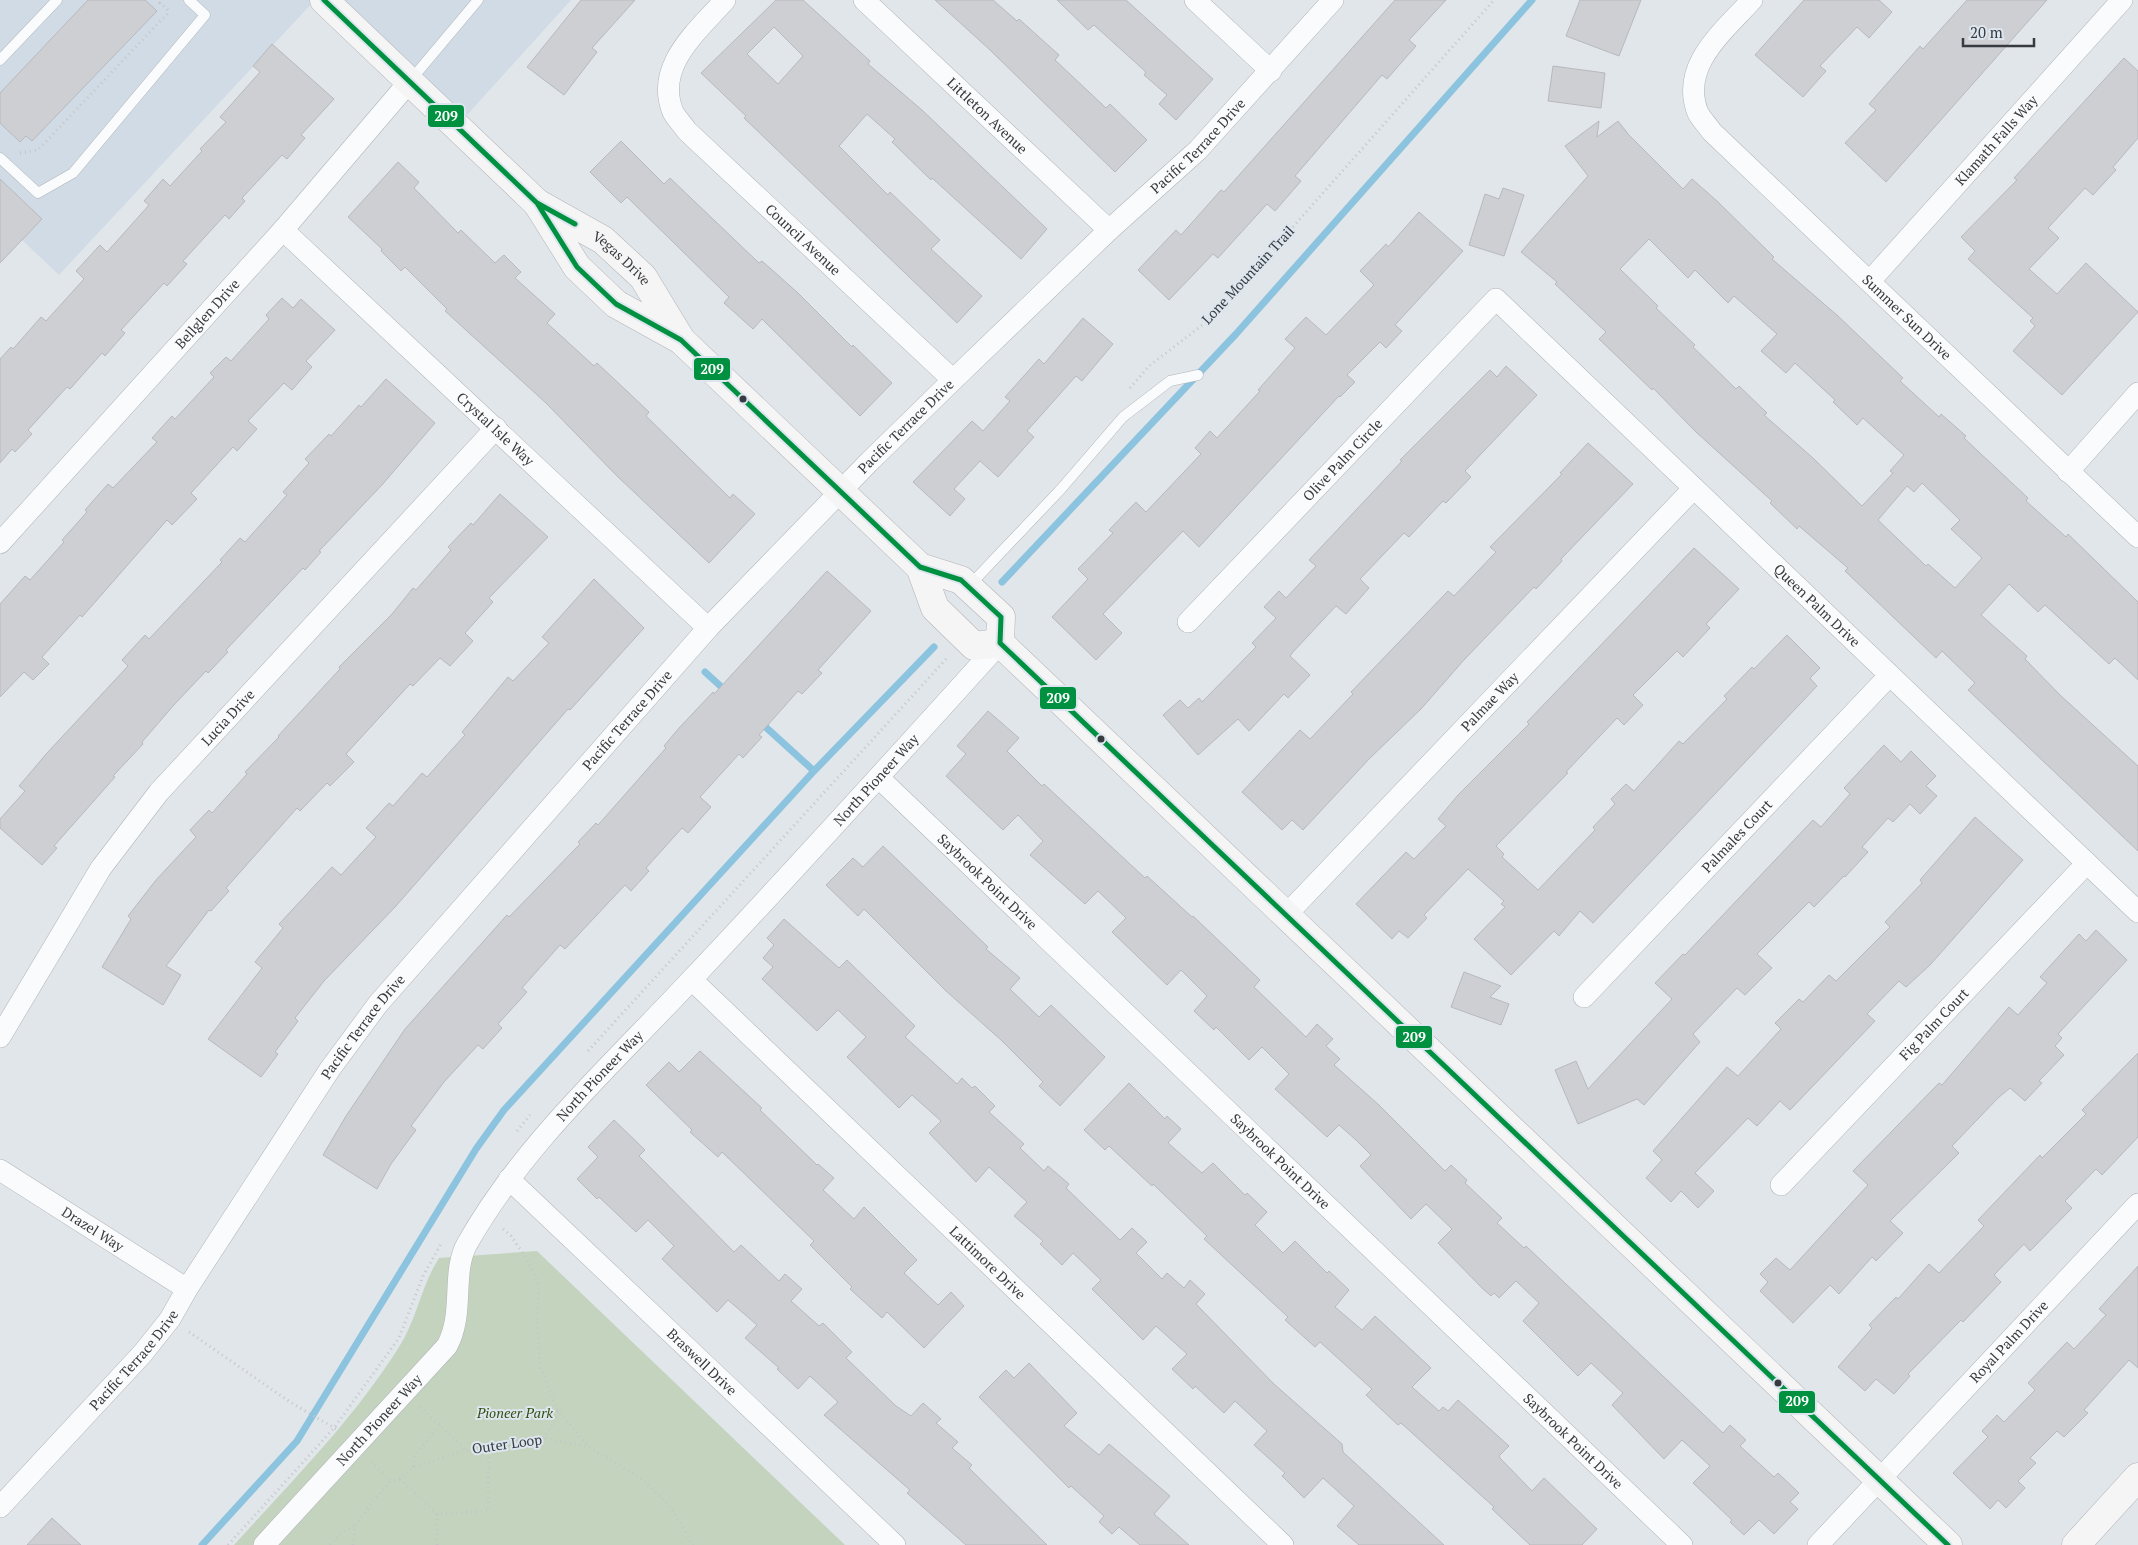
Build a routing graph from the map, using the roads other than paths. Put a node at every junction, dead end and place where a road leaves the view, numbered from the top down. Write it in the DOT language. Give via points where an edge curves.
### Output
graph roads {
  1 [pos="57,0"];
  2 [pos="189,0"];
  3 [pos="324,0"];
  4 [pos="478,0"];
  5 [pos="725,0"];
  6 [pos="864,0"];
  7 [pos="1195,0"];
  8 [pos="1333,0"];
  9 [pos="1752,0"];
  10 [pos="2122,0"];
  11 [pos="0,60"];
  12 [pos="1271,71"];
  13 [pos="410,81"];
  14 [pos="0,158"];
  15 [pos="537,203"];
  16 [pos="283,230"];
  17 [pos="1109,230"];
  18 [pos="1870,280"];
  19 [pos="1496,299"];
  20 [pos="681,340"];
  21 [pos="1198,375"];
  22 [pos="953,380"];
  23 [pos="2138,393"];
  24 [pos="496,428"];
  25 [pos="2068,472"];
  26 [pos="1694,488"];
  27 [pos="840,491"];
  28 [pos="2138,538"];
  29 [pos="0,543"];
  30 [pos="920,567"];
  31 [pos="968,586"];
  32 [pos="1188,622"];
  33 [pos="708,628"];
  34 [pos="1000,643"];
  35 [pos="1890,675"];
  36 [pos="879,778"];
  37 [pos="2087,863"];
  38 [pos="2138,912"];
  39 [pos="1286,915"];
  40 [pos="692,980"];
  41 [pos="1584,996"];
  42 [pos="0,1037"];
  43 [pos="0,1170"];
  44 [pos="509,1180"];
  45 [pos="1781,1185"];
  46 [pos="2138,1204"];
  47 [pos="187,1289"];
  48 [pos="2138,1477"];
  49 [pos="1878,1478"];
  50 [pos="0,1507"];
  51 [pos="264,1545"];
  52 [pos="895,1545"];
  53 [pos="1283,1545"];
  54 [pos="1682,1545"];
  55 [pos="1818,1545"];
  56 [pos="1948,1545"];
  57 [pos="2076,1545"];
  1 -- 11 [label="lane"];
  2 -- 14 [label="lane" via="205,15 73,173 38,193"];
  3 -- 13 [label="main road, Vegas Drive"];
  4 -- 13 [label="lane"];
  5 -- 22 [label="street, Council Avenue" via="682,49 671,68 669,90 674,112 687,131"];
  6 -- 17 [label="street, Littleton Avenue"];
  7 -- 12 [label="street"];
  8 -- 12 [label="street, Pacific Terrace Drive"];
  9 -- 18 [label="street, Summer Sun Drive" via="1709,48 1696,69 1693,87 1698,113 1712,132"];
  10 -- 18 [label="street, Klamath Falls Way"];
  12 -- 17 [label="street, Pacific Terrace Drive" via="1198,150"];
  13 -- 15 [label="main road, Vegas Drive"];
  13 -- 16 [label="street, Bellglen Drive"];
  15 -- 20 [label="main road, Vegas Drive" via="603,240 643,277"];
  15 -- 20 [label="main road, Vegas Drive" via="576,267 616,304"];
  16 -- 24 [label="street, Crystal Isle Way"];
  16 -- 29 [label="street, Bellglen Drive"];
  17 -- 22 [label="street, Pacific Terrace Drive"];
  18 -- 25 [label="street, Summer Sun Drive"];
  19 -- 26 [label="street, Queen Palm Drive"];
  19 -- 32 [label="street, Olive Palm Circle"];
  20 -- 27 [label="main road, Vegas Drive"];
  21 -- 31 [label="lane" via="1170,381 1124,416"];
  22 -- 27 [label="street, Pacific Terrace Drive"];
  23 -- 25 [label="street"];
  24 -- 33 [label="street, Crystal Isle Way"];
  24 -- 42 [label="street, Lucia Drive" via="159,792 101,868"];
  25 -- 28 [label="street, Summer Sun Drive"];
  26 -- 35 [label="street, Queen Palm Drive"];
  26 -- 39 [label="street, Palmae Way"];
  27 -- 30 [label="main road, Vegas Drive"];
  27 -- 33 [label="street, Pacific Terrace Drive"];
  30 -- 31 [label="main road, Vegas Drive" via="961,580"];
  30 -- 34 [label="main road, Vegas Drive" via="935,608 974,646"];
  31 -- 34 [label="main road, Vegas Drive" via="1001,617"];
  33 -- 47 [label="street, Pacific Terrace Drive" via="378,1004 330,1069"];
  34 -- 36 [label="street, North Pioneer Way"];
  34 -- 39 [label="main road"];
  35 -- 37 [label="street, Queen Palm Drive"];
  35 -- 41 [label="street, Palmales Court"];
  36 -- 40 [label="street, North Pioneer Way"];
  36 -- 54 [label="street, Saybrook Point Drive"];
  37 -- 38 [label="street, Queen Palm Drive"];
  37 -- 45 [label="street, Fig Palm Court"];
  39 -- 49 [label="main road"];
  40 -- 44 [label="street, North Pioneer Way" via="536,1144"];
  40 -- 53 [label="street, Lattimore Drive"];
  43 -- 47 [label="street, Drazel Way"];
  44 -- 51 [label="street, North Pioneer Way" via="465,1247 461,1261 458,1313 447,1346"];
  44 -- 52 [label="street, Braswell Drive"];
  46 -- 49 [label="street, Royal Palm Drive"];
  47 -- 50 [label="street, Pacific Terrace Drive" via="170,1319 142,1352"];
  48 -- 57 [label="main road"];
  49 -- 55 [label="street, Royal Palm Drive"];
  49 -- 56 [label="main road"];
}
